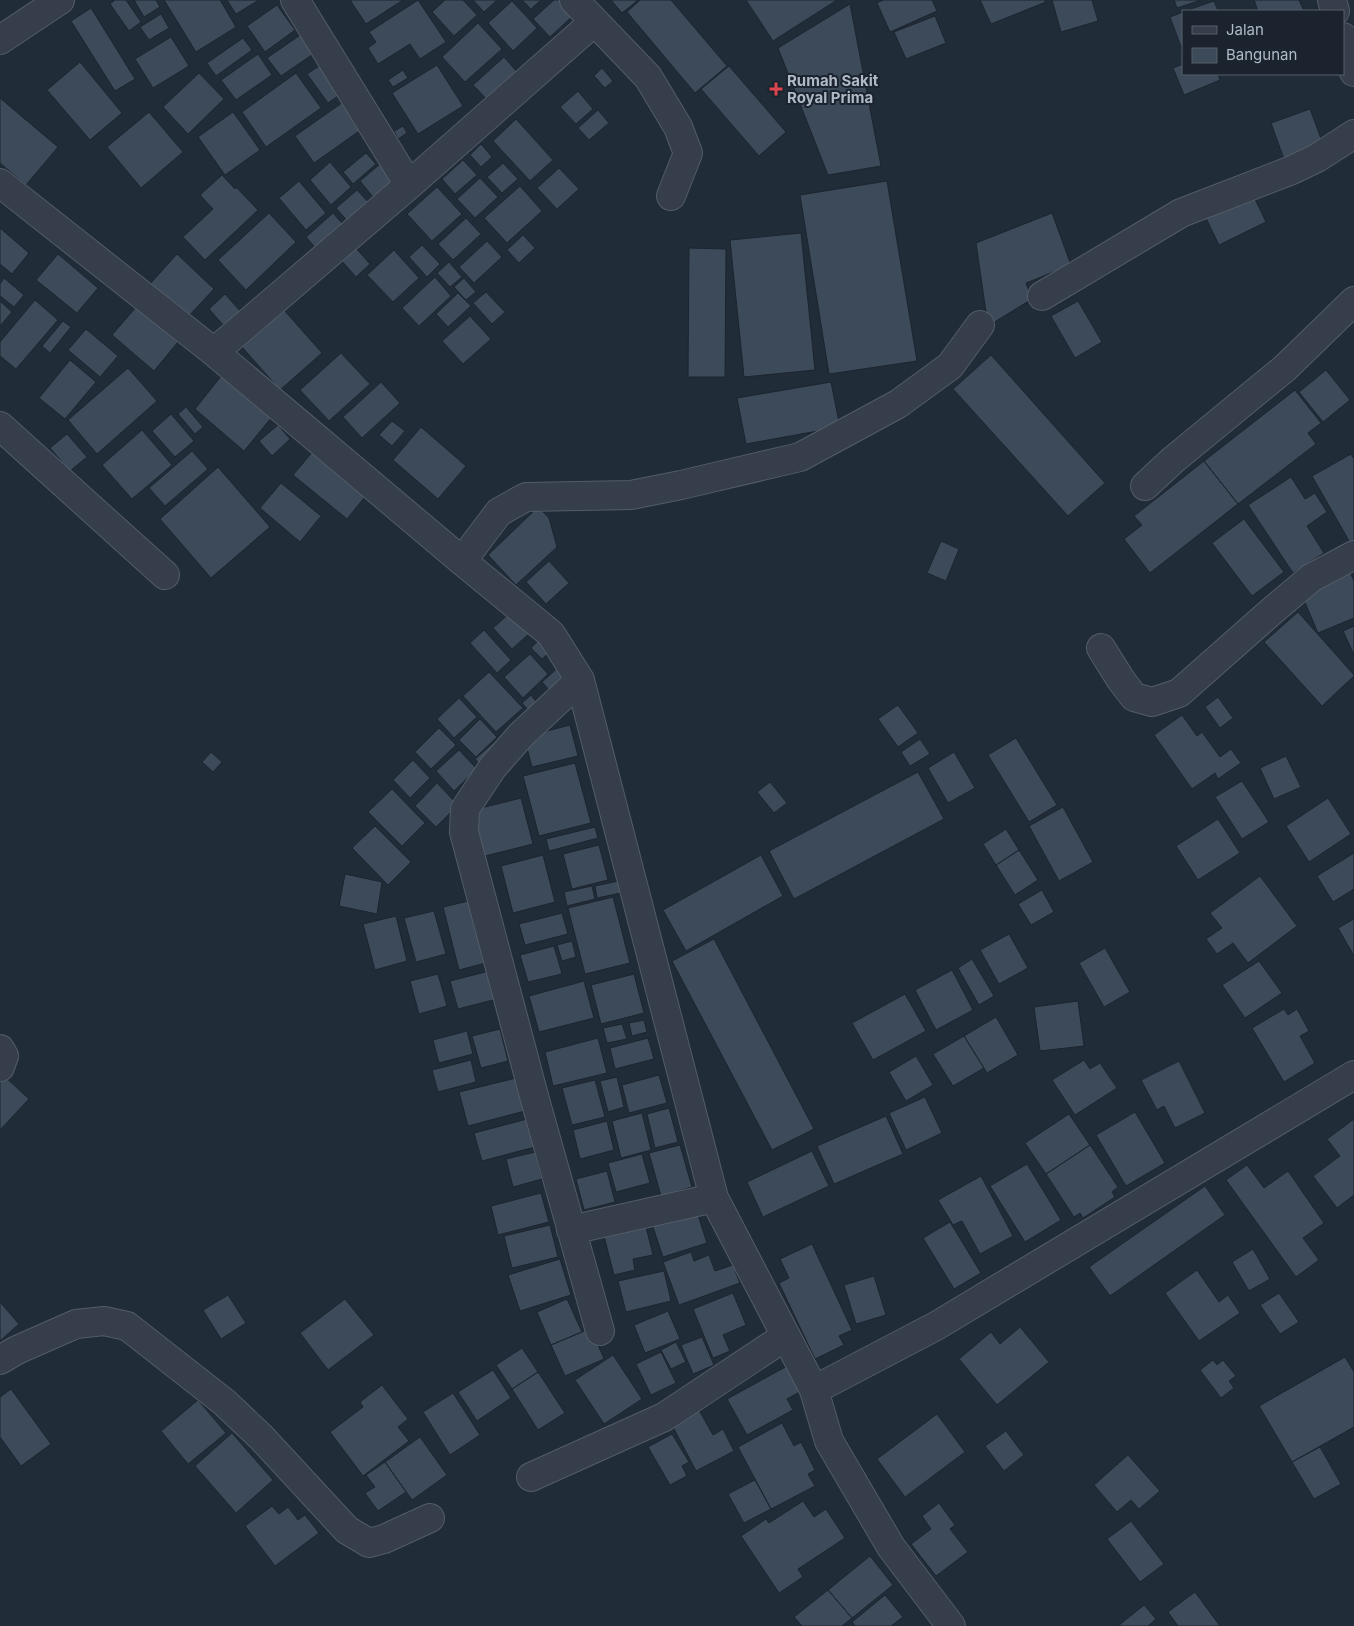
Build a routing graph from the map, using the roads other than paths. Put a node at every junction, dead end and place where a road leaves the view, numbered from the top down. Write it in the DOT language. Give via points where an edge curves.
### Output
graph roads {
  1 [pos="60,0"];
  2 [pos="294,0"];
  3 [pos="574,0"];
  4 [pos="594,22"];
  5 [pos="0,40"];
  6 [pos="1344,40"];
  7 [pos="1354,72"];
  8 [pos="1354,134"];
  9 [pos="0,183"];
  10 [pos="409,185"];
  11 [pos="671,196"];
  12 [pos="1042,296"];
  13 [pos="1354,300"];
  14 [pos="980,325"];
  15 [pos="214,352"];
  16 [pos="0,426"];
  17 [pos="1145,486"];
  18 [pos="1354,555"];
  19 [pos="462,561"];
  20 [pos="165,575"];
  21 [pos="1101,648"];
  22 [pos="580,680"];
  23 [pos="0,1049"];
  24 [pos="0,1068"];
  25 [pos="1354,1075"];
  26 [pos="714,1198"];
  27 [pos="571,1230"];
  28 [pos="600,1331"];
  29 [pos="786,1336"];
  30 [pos="0,1360"];
  31 [pos="814,1390"];
  32 [pos="531,1478"];
  33 [pos="430,1518"];
  34 [pos="951,1626"];
  1 -- 5 [label="street"];
  2 -- 10 [label="street"];
  3 -- 4 [label="street"];
  4 -- 10 [label="street"];
  4 -- 11 [label="street" via="648,76 678,127 688,153"];
  6 -- 7 [label="street"];
  8 -- 12 [label="street" via="1292,170 1181,213"];
  9 -- 15 [label="street"];
  10 -- 15 [label="street"];
  13 -- 17 [label="street" via="1285,368"];
  14 -- 19 [label="street" via="950,366 898,404 800,457 631,495 526,497 499,512"];
  15 -- 19 [label="street"];
  16 -- 20 [label="street"];
  18 -- 21 [label="street" via="1311,578 1179,692 1152,702 1134,697"];
  19 -- 22 [label="street" via="551,634"];
  22 -- 26 [label="street"];
  22 -- 27 [label="street" via="521,735 493,767 465,809 464,820 516,1030"];
  23 -- 24 [label="street" via="4,1056"];
  25 -- 31 [label="street" via="936,1326"];
  26 -- 27 [label="street"];
  26 -- 29 [label="street"];
  27 -- 28 [label="street"];
  29 -- 31 [label="street"];
  29 -- 32 [label="street" via="664,1418"];
  30 -- 33 [label="street" via="76,1324 104,1321 127,1326 224,1402 347,1530 369,1543"];
  31 -- 34 [label="street" via="829,1441 892,1547"];
}
